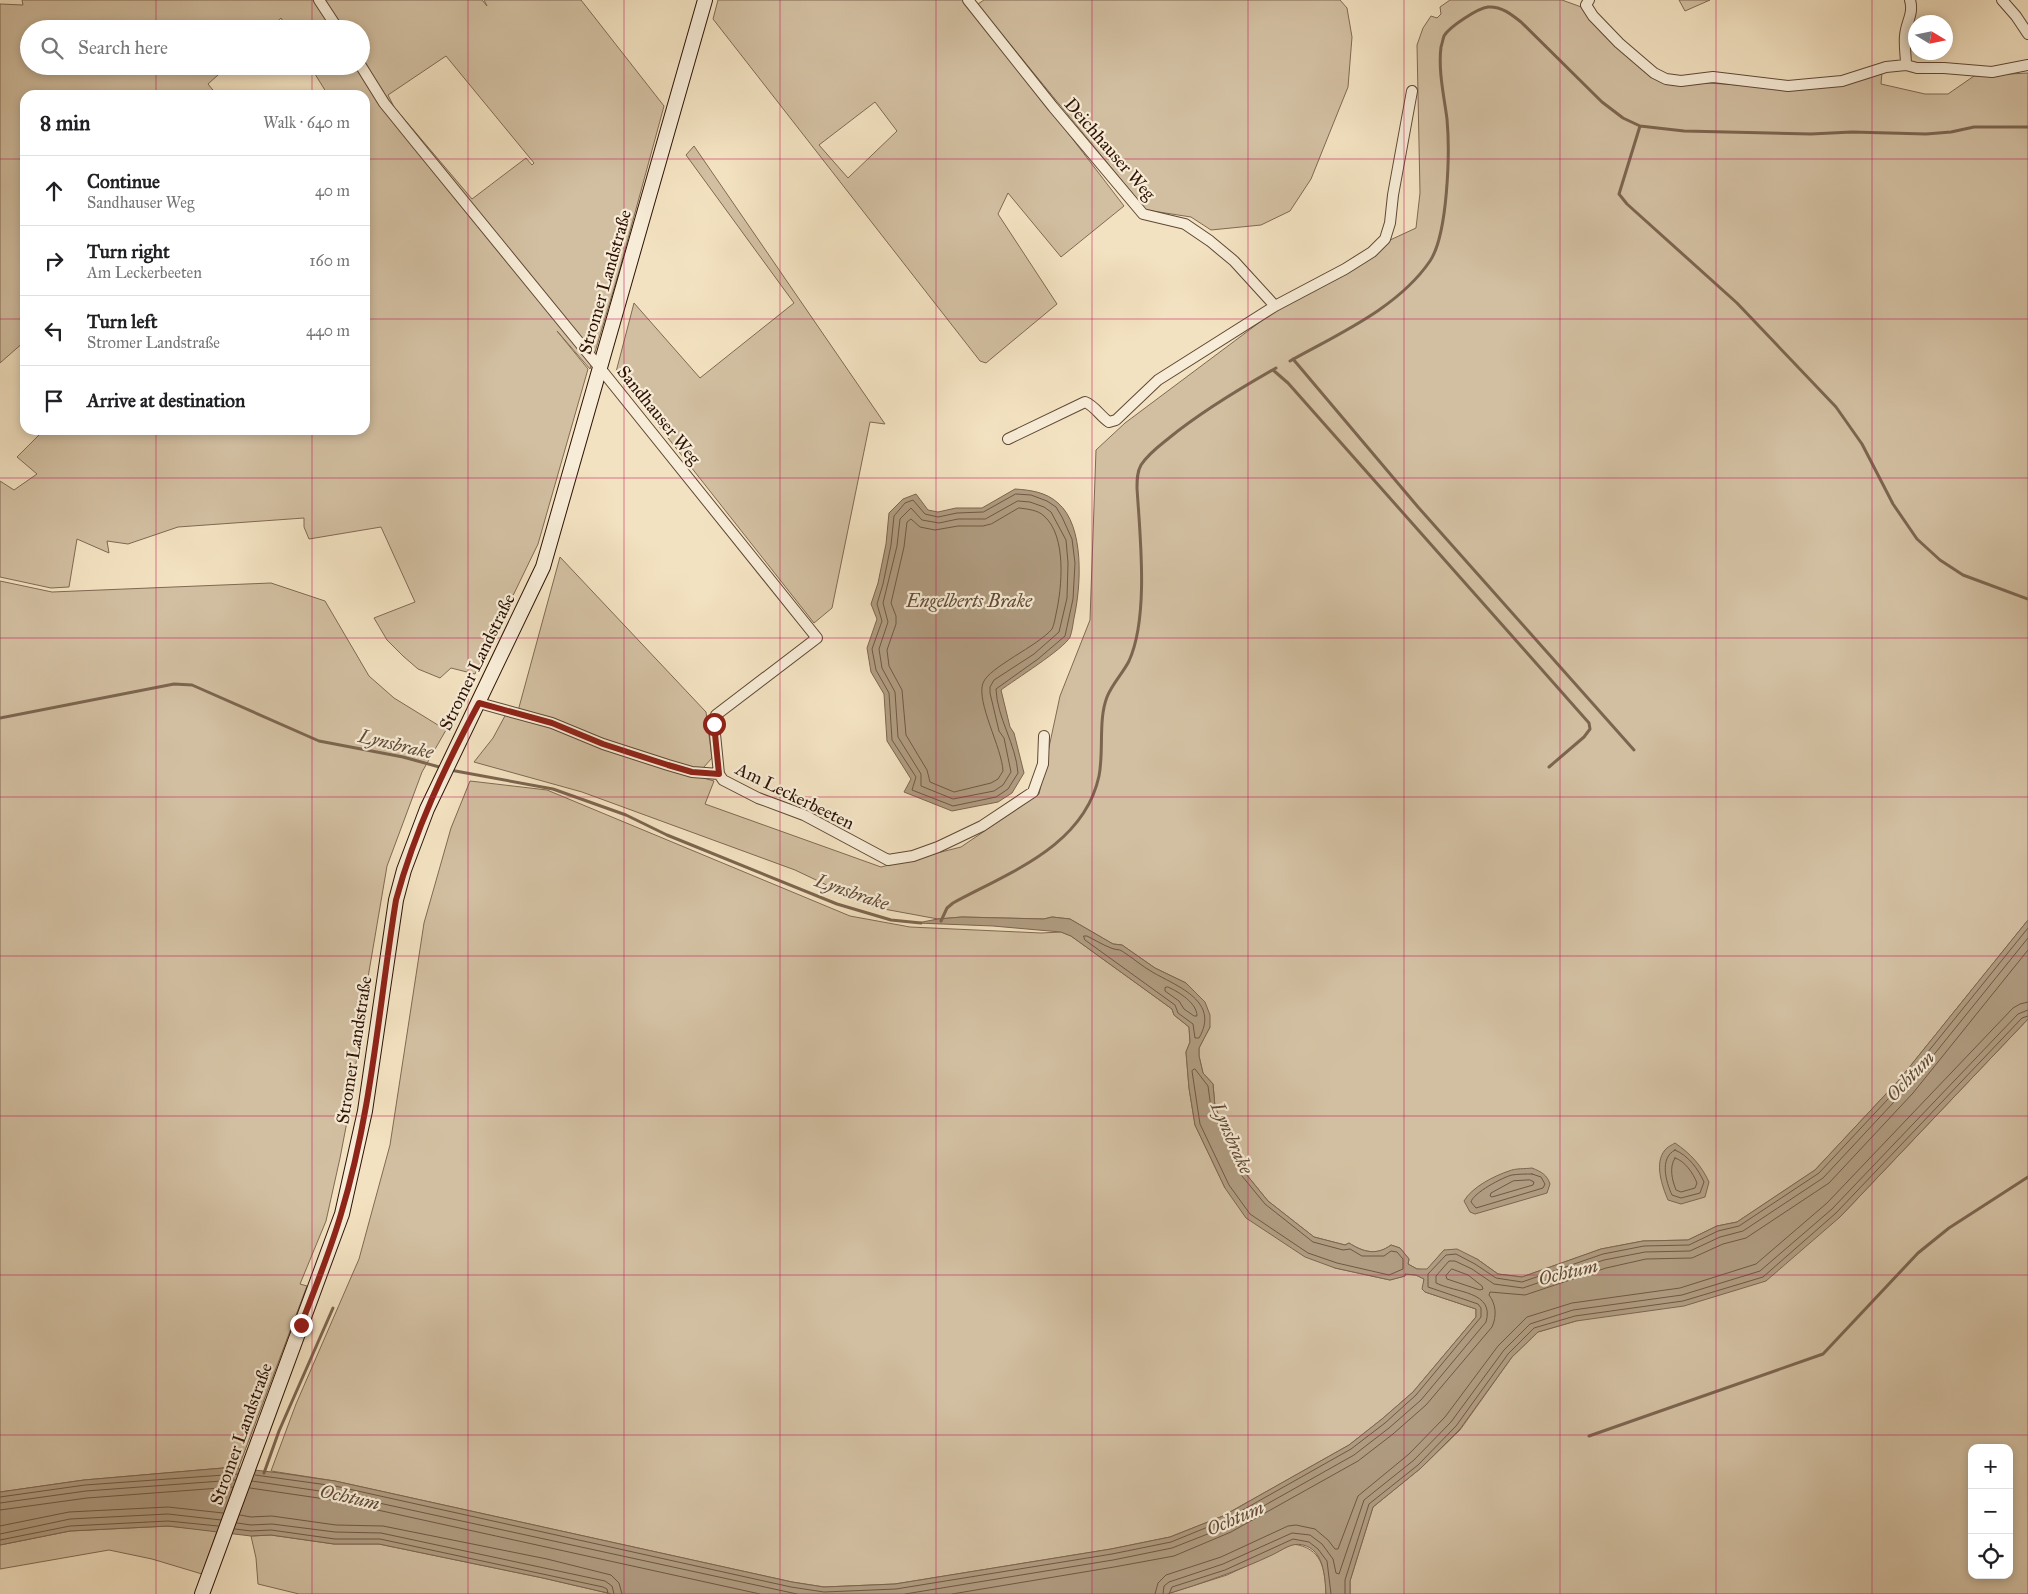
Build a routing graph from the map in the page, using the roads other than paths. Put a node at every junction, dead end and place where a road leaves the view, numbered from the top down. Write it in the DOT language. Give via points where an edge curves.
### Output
graph roads {
  1 [pos="319,0"];
  2 [pos="705,0"];
  3 [pos="968,0"];
  4 [pos="1589,0"];
  5 [pos="1910,0"];
  6 [pos="2002,0"];
  7 [pos="332,20"];
  8 [pos="2028,34"];
  9 [pos="1906,65"];
  10 [pos="2028,66"];
  11 [pos="367,75"];
  12 [pos="1412,91"];
  13 [pos="1275,306"];
  14 [pos="600,368"];
  15 [pos="1008,439"];
  16 [pos="479,703"];
  17 [pos="1044,736"];
  18 [pos="719,774"];
  19 [pos="202,1594"];
  1 -- 7 [label="street"];
  2 -- 14 [label="main road, Stromer Landstraße"];
  3 -- 13 [label="street, Deichhauser Weg" via="1143,214 1185,224 1210,241 1234,260"];
  4 -- 9 [label="street" via="1586,5 1598,22 1654,73 1666,79 1713,78 1788,86 1842,81 1886,67"];
  5 -- 9 [label="street" via="1911,16 1904,37"];
  6 -- 8 [label="street"];
  9 -- 10 [label="street" via="1992,72"];
  11 -- 14 [label="street, Sandhauser Weg" via="384,103"];
  12 -- 13 [label="street" via="1385,239 1372,252 1345,269"];
  13 -- 15 [label="street" via="1158,380 1116,420 1109,422 1085,402"];
  14 -- 16 [label="main road, Stromer Landstraße" via="543,566"];
  14 -- 18 [label="street, Sandhauser Weg" via="817,638 716,715"];
  16 -- 18 [label="street, Am Leckerbeeten" via="552,723 668,765 692,772"];
  16 -- 19 [label="main road, Stromer Landstraße" via="416,835 396,900 365,1112 342,1214"];
  17 -- 18 [label="street, Am Leckerbeeten" via="1043,764 1033,792 982,826 938,847 888,860 804,815 758,798 723,780"];
}
